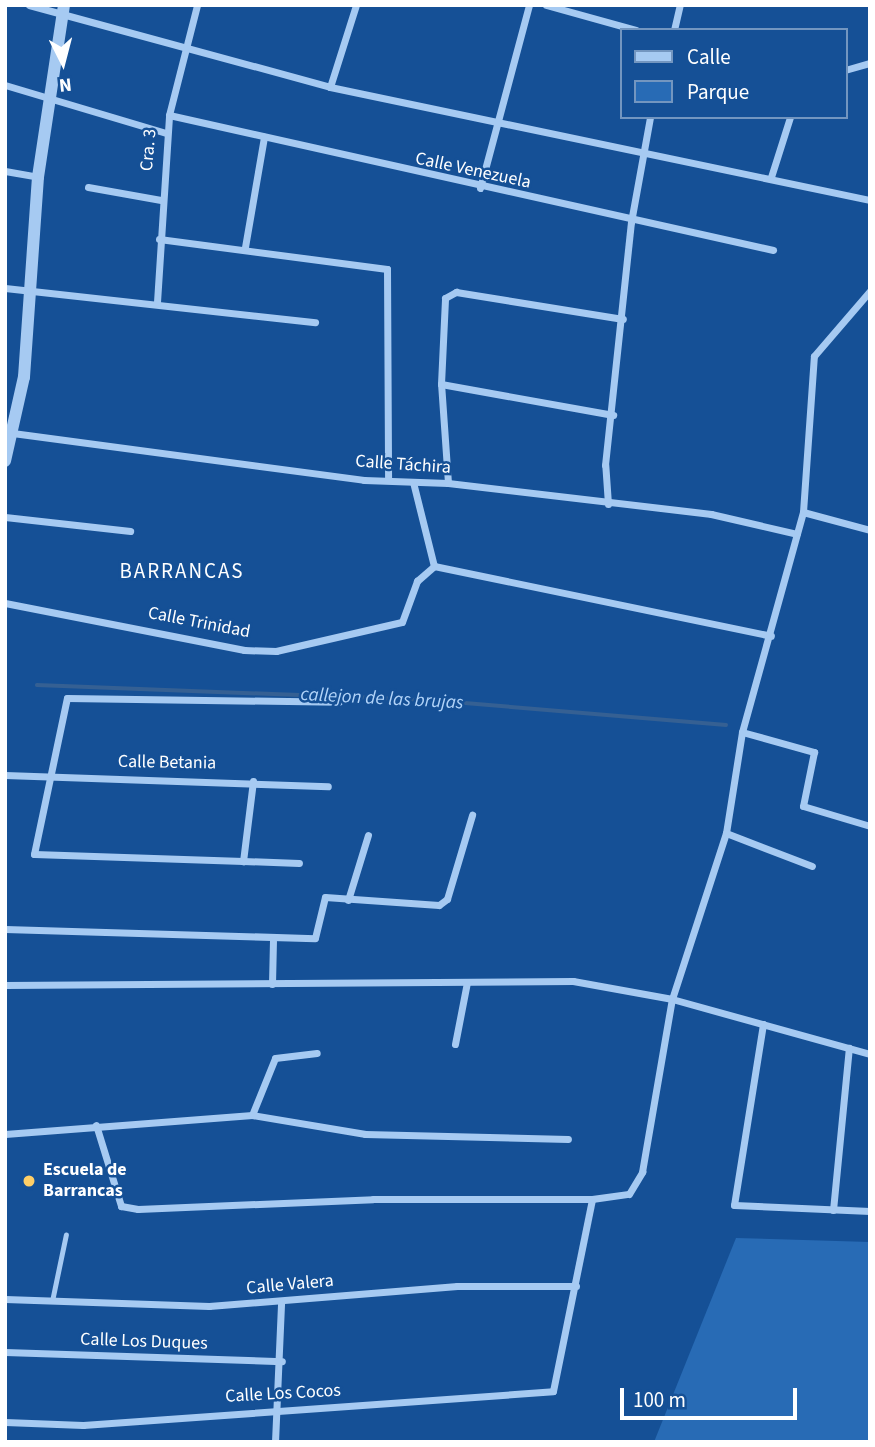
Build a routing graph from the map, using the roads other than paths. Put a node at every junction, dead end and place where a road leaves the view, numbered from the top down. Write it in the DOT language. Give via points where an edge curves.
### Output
graph roads {
  1 [pos="29,5"];
  2 [pos="197,5"];
  3 [pos="356,5"];
  4 [pos="529,5"];
  5 [pos="546,5"];
  6 [pos="680,5"];
  7 [pos="64,11"];
  8 [pos="629,28"];
  9 [pos="674,28"];
  10 [pos="185,50"];
  11 [pos="870,63"];
  12 [pos="847,69"];
  13 [pos="5,85"];
  14 [pos="330,87"];
  15 [pos="51,101"];
  16 [pos="169,115"];
  17 [pos="649,119"];
  18 [pos="789,119"];
  19 [pos="495,124"];
  20 [pos="166,132"];
  21 [pos="264,137"];
  22 [pos="641,152"];
  23 [pos="5,172"];
  24 [pos="38,177"];
  25 [pos="771,177"];
  26 [pos="88,187"];
  27 [pos="480,188"];
  28 [pos="161,200"];
  29 [pos="870,200"];
  30 [pos="631,222"];
  31 [pos="159,239"];
  32 [pos="245,247"];
  33 [pos="773,250"];
  34 [pos="28,287"];
  35 [pos="5,288"];
  36 [pos="870,291"];
  37 [pos="157,302"];
  38 [pos="623,319"];
  39 [pos="315,322"];
  40 [pos="440,384"];
  41 [pos="613,415"];
  42 [pos="8,432"];
  43 [pos="5,461"];
  44 [pos="388,480"];
  45 [pos="413,482"];
  46 [pos="448,482"];
  47 [pos="608,503"];
  48 [pos="803,512"];
  49 [pos="5,517"];
  50 [pos="870,530"];
  51 [pos="130,531"];
  52 [pos="797,534"];
  53 [pos="435,566"];
  54 [pos="5,603"];
  55 [pos="771,636"];
  56 [pos="339,702"];
  57 [pos="743,732"];
  58 [pos="5,775"];
  59 [pos="53,778"];
  60 [pos="253,781"];
  61 [pos="328,786"];
  62 [pos="472,816"];
  63 [pos="870,826"];
  64 [pos="726,833"];
  65 [pos="368,835"];
  66 [pos="243,862"];
  67 [pos="299,863"];
  68 [pos="812,866"];
  69 [pos="348,900"];
  70 [pos="5,929"];
  71 [pos="273,941"];
  72 [pos="467,982"];
  73 [pos="272,984"];
  74 [pos="5,985"];
  75 [pos="672,999"];
  76 [pos="763,1024"];
  77 [pos="455,1044"];
  78 [pos="849,1048"];
  79 [pos="317,1053"];
  80 [pos="870,1054"];
  81 [pos="253,1115"];
  82 [pos="96,1125"];
  83 [pos="5,1135"];
  84 [pos="568,1139"];
  85 [pos="592,1199"];
  86 [pos="833,1210"];
  87 [pos="870,1211"];
  88 [pos="66,1234"];
  89 [pos="576,1286"];
  90 [pos="5,1298"];
  91 [pos="52,1301"];
  92 [pos="281,1304"];
  93 [pos="5,1352"];
  94 [pos="282,1361"];
  95 [pos="280,1408"];
  96 [pos="5,1423"];
  97 [pos="275,1442"];
  1 -- 7 [label="street"];
  2 -- 10 [label="street, Cra. 3"];
  3 -- 14 [label="street"];
  4 -- 19 [label="street"];
  5 -- 8 [label="street"];
  6 -- 9 [label="street"];
  7 -- 10 [label="street"];
  7 -- 15 [label="street"];
  10 -- 14 [label="street"];
  10 -- 16 [label="street, Cra. 3"];
  11 -- 12 [label="street"];
  13 -- 15 [label="street"];
  14 -- 19 [label="street"];
  15 -- 20 [label="street"];
  15 -- 24 [label="street"];
  16 -- 20 [label="street, Cra. 3"];
  16 -- 21 [label="street, Calle Venezuela"];
  17 -- 22 [label="street"];
  18 -- 25 [label="street"];
  19 -- 22 [label="street"];
  19 -- 27 [label="street"];
  20 -- 28 [label="street, Cra. 3"];
  21 -- 27 [label="street, Calle Venezuela"];
  21 -- 32 [label="street"];
  22 -- 25 [label="street"];
  22 -- 30 [label="street"];
  23 -- 24 [label="street"];
  24 -- 34 [label="street"];
  25 -- 29 [label="street"];
  26 -- 28 [label="street"];
  27 -- 30 [label="street, Calle Venezuela"];
  28 -- 31 [label="street, Cra. 3"];
  30 -- 33 [label="street, Calle Venezuela"];
  30 -- 38 [label="street"];
  31 -- 32 [label="street"];
  31 -- 37 [label="street, Cra. 3"];
  32 -- 44 [label="street" via="387,269"];
  34 -- 35 [label="street"];
  34 -- 37 [label="street"];
  34 -- 42 [label="street" via="24,377"];
  36 -- 48 [label="street" via="814,356"];
  37 -- 39 [label="street"];
  38 -- 40 [label="street" via="449,294"];
  38 -- 41 [label="street"];
  40 -- 41 [label="street"];
  40 -- 46 [label="street"];
  41 -- 47 [label="street"];
  42 -- 43 [label="street"];
  42 -- 44 [label="street, Calle Táchira"];
  44 -- 45 [label="street, Calle Táchira"];
  45 -- 46 [label="street, Calle Táchira"];
  45 -- 53 [label="street"];
  46 -- 47 [label="street, Calle Táchira"];
  47 -- 52 [label="street, Calle Táchira" via="710,513"];
  48 -- 50 [label="street"];
  48 -- 52 [label="street"];
  49 -- 51 [label="street"];
  52 -- 55 [label="street"];
  53 -- 54 [label="street, Calle Trinidad" via="417,581 402,622 276,651 244,650"];
  53 -- 55 [label="street"];
  55 -- 57 [label="street"];
  56 -- 59 [label="street" via="79,694 67,698 62,708"];
  57 -- 63 [label="street" via="814,752 803,806"];
  57 -- 64 [label="street"];
  58 -- 59 [label="street, Calle Betania"];
  59 -- 60 [label="street, Calle Betania"];
  59 -- 66 [label="street" via="32,846 40,857"];
  60 -- 61 [label="street, Calle Betania"];
  60 -- 66 [label="street"];
  62 -- 69 [label="street" via="447,899 439,905"];
  64 -- 68 [label="street"];
  64 -- 75 [label="street"];
  65 -- 69 [label="street"];
  66 -- 67 [label="street"];
  69 -- 71 [label="street" via="323,897 319,937"];
  70 -- 71 [label="street"];
  71 -- 73 [label="street"];
  72 -- 73 [label="street"];
  72 -- 75 [label="street" via="573,981"];
  72 -- 77 [label="street"];
  73 -- 74 [label="street"];
  75 -- 76 [label="street"];
  75 -- 85 [label="street" via="638,1187"];
  76 -- 78 [label="street"];
  76 -- 86 [label="street" via="734,1205"];
  78 -- 80 [label="street"];
  78 -- 86 [label="street"];
  79 -- 81 [label="street" via="275,1058"];
  81 -- 82 [label="street"];
  81 -- 84 [label="street" via="365,1134"];
  82 -- 83 [label="street"];
  82 -- 85 [label="street" via="121,1206 138,1209 373,1199"];
  85 -- 89 [label="street"];
  86 -- 87 [label="street"];
  88 -- 91 [label="lane"];
  89 -- 92 [label="street, Calle Valera" via="457,1286"];
  89 -- 95 [label="street, Calle Los Cocos" via="558,1383 544,1394"];
  90 -- 91 [label="street, Calle Valera"];
  91 -- 92 [label="street, Calle Valera"];
  92 -- 94 [label="street"];
  93 -- 94 [label="street, Calle Los Duques"];
  94 -- 95 [label="street"];
  95 -- 96 [label="street, Calle Los Cocos" via="83,1425"];
  95 -- 97 [label="street"];
}
